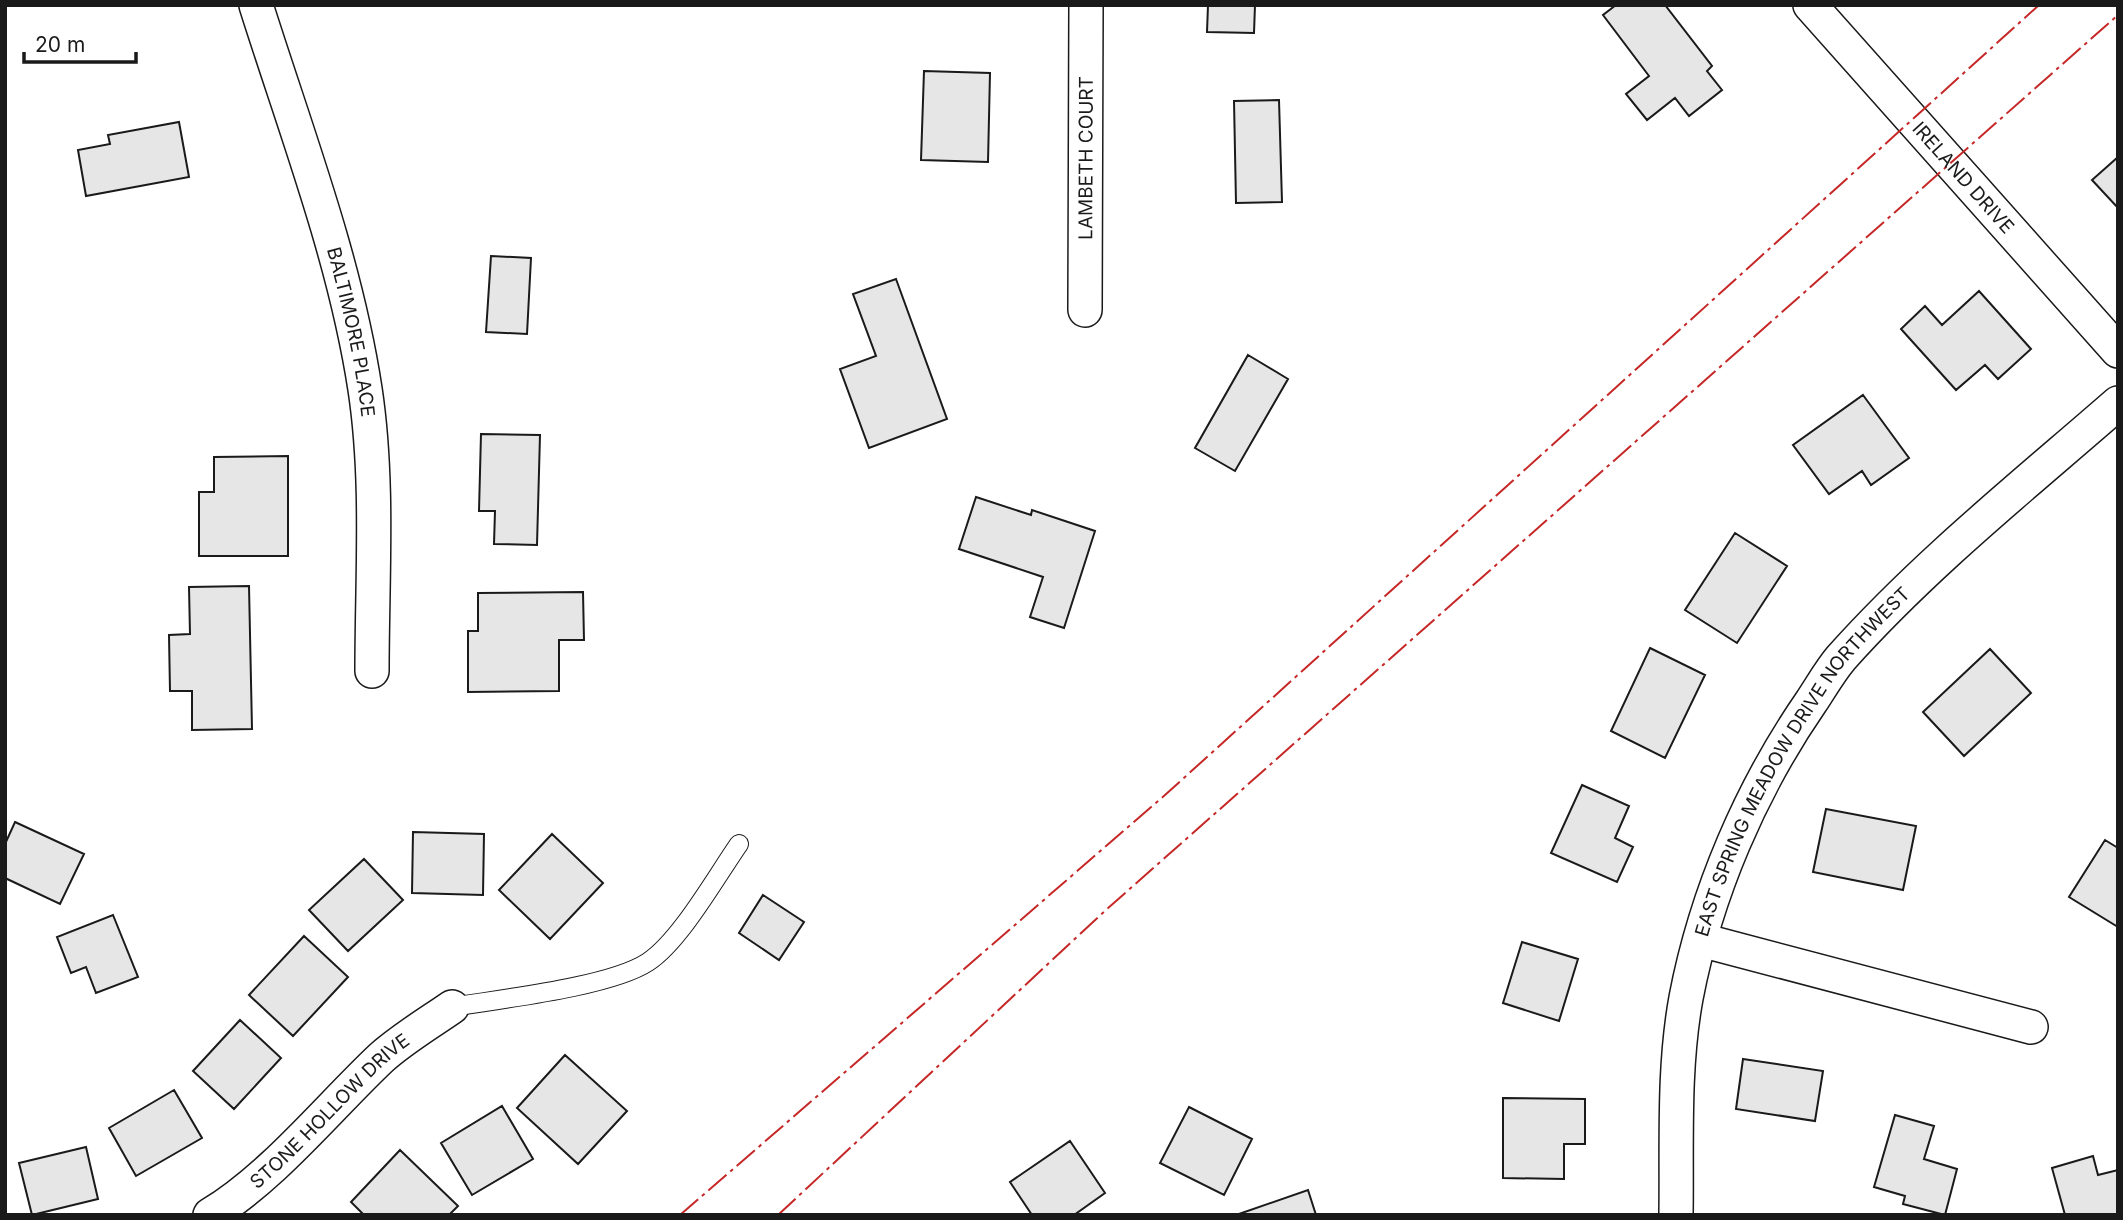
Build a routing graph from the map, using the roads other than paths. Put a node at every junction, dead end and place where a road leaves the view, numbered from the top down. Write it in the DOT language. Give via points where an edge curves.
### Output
graph roads {
  1 [pos="256,5"];
  2 [pos="1086,5"];
  3 [pos="1810,5"];
  4 [pos="1085,310"];
  5 [pos="2118,351"];
  6 [pos="2118,403"];
  7 [pos="372,671"];
  8 [pos="739,844"];
  9 [pos="1701,940"];
  10 [pos="452,1007"];
  11 [pos="2031,1027"];
  12 [pos="210,1215"];
  13 [pos="1676,1215"];
  1 -- 7 [label="street, BALTIMORE PLACE" via="340,273 359,351 371,449"];
  2 -- 4 [label="street, LAMBETH COURT"];
  3 -- 5 [label="street, IRELAND DRIVE"];
  6 -- 9 [label="street, EAST SPRING MEADOW DRIVE NORTHWEST" via="1898,599 1839,660 1787,738 1735,841"];
  8 -- 10 [label="lane" via="672,939 648,962 596,980"];
  9 -- 11 [label="street"];
  9 -- 13 [label="street, EAST SPRING MEADOW DRIVE NORTHWEST" via="1686,998 1679,1063"];
  10 -- 12 [label="street, STONE HOLLOW DRIVE" via="384,1055 303,1136"];
}
